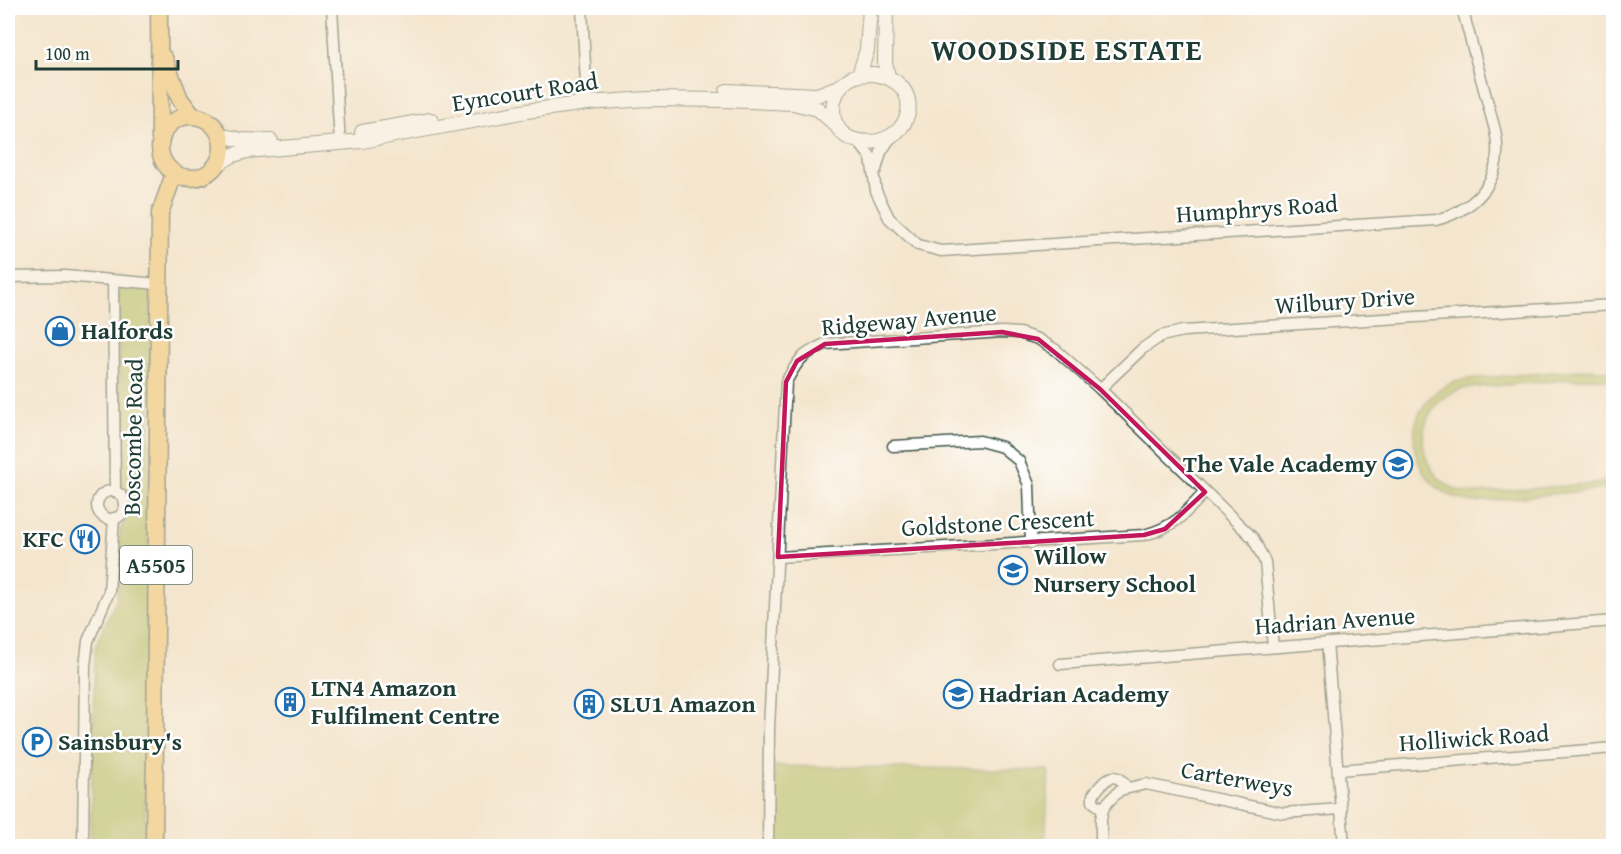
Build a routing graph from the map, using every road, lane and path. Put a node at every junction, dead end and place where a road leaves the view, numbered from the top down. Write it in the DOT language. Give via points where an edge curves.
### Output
graph roads {
  1 [pos="159,8"];
  2 [pos="333,8"];
  3 [pos="582,8"];
  4 [pos="870,8"];
  5 [pos="886,8"];
  6 [pos="1462,8"];
  7 [pos="159,39"];
  8 [pos="859,75"];
  9 [pos="888,76"];
  10 [pos="841,86"];
  11 [pos="587,99"];
  12 [pos="192,116"];
  13 [pos="837,126"];
  14 [pos="220,135"];
  15 [pos="891,137"];
  16 [pos="160,140"];
  17 [pos="340,140"];
  18 [pos="858,141"];
  19 [pos="218,164"];
  20 [pos="174,174"];
  21 [pos="874,176"];
  22 [pos="8,276"];
  23 [pos="113,280"];
  24 [pos="158,284"];
  25 [pos="1614,305"];
  26 [pos="1100,389"];
  27 [pos="893,446"];
  28 [pos="115,492"];
  29 [pos="1205,492"];
  30 [pos="114,518"];
  31 [pos="1031,543"];
  32 [pos="778,557"];
  33 [pos="1614,621"];
  34 [pos="1327,643"];
  35 [pos="1273,647"];
  36 [pos="1060,664"];
  37 [pos="1614,748"];
  38 [pos="1338,770"];
  39 [pos="1127,788"];
  40 [pos="1103,809"];
  41 [pos="1341,809"];
  42 [pos="83,846"];
  43 [pos="154,846"];
  44 [pos="768,846"];
  45 [pos="1101,846"];
  46 [pos="1344,846"];
  1 -- 7 [label="main road"];
  2 -- 17 [label="street"];
  3 -- 11 [label="street"];
  4 -- 8 [label="street" via="867,50"];
  5 -- 9 [label="street"];
  6 -- 21 [label="street, Humphrys Road" via="1498,142 1496,163 1489,182 1471,205 1436,220 941,251 918,245 889,218"];
  7 -- 12 [label="main road" via="166,68"];
  7 -- 16 [label="main road"];
  8 -- 9 [label="street"];
  8 -- 10 [label="street"];
  9 -- 15 [label="street" via="902,87 909,103 906,120"];
  10 -- 11 [label="street, Eyncourt Road" via="817,95 656,91"];
  10 -- 13 [label="street" via="832,107"];
  11 -- 13 [label="street, Eyncourt Road" via="793,104 818,109"];
  11 -- 17 [label="street, Eyncourt Road" via="519,104"];
  12 -- 14 [label="main road" via="204,118"];
  12 -- 16 [label="main road" via="172,122"];
  13 -- 18 [label="street" via="843,134"];
  14 -- 17 [label="street, Eyncourt Road" via="255,141"];
  14 -- 19 [label="main road"];
  15 -- 18 [label="street"];
  15 -- 21 [label="street" via="881,152"];
  16 -- 20 [label="main road" via="161,159"];
  17 -- 19 [label="street, Eyncourt Road" via="247,151"];
  18 -- 21 [label="street, Humphrys Road" via="871,158"];
  19 -- 20 [label="main road" via="203,177 183,178"];
  20 -- 24 [label="main road, Boscombe Road / A5505" via="159,213"];
  22 -- 23 [label="street"];
  23 -- 24 [label="street"];
  23 -- 28 [label="street"];
  24 -- 43 [label="main road, Boscombe Road / A5505"];
  25 -- 26 [label="street, Wilbury Drive" via="1183,331 1161,336 1142,349"];
  26 -- 29 [label="street, Ridgeway Avenue"];
  26 -- 32 [label="street, Ridgeway Avenue" via="1056,350 1019,333 825,344 810,351 797,361 786,382"];
  27 -- 31 [label="street" via="980,441 1002,447 1019,461 1029,485"];
  28 -- 30 [label="street" via="123,498 124,507"];
  28 -- 30 [label="street" via="105,493 97,504 102,516"];
  29 -- 31 [label="street, Goldstone Crescent" via="1165,530"];
  29 -- 35 [label="street, Ridgeway Avenue" via="1252,538 1265,562"];
  30 -- 42 [label="street" via="109,592 88,641 85,666"];
  31 -- 32 [label="street, Goldstone Crescent"];
  32 -- 44 [label="street, Ridgeway Avenue" via="769,729"];
  33 -- 34 [label="street, Hadrian Avenue"];
  34 -- 35 [label="street, Hadrian Avenue"];
  34 -- 38 [label="street"];
  35 -- 36 [label="street, Hadrian Avenue"];
  37 -- 38 [label="street, Holliwick Road"];
  38 -- 41 [label="street"];
  39 -- 40 [label="street"];
  39 -- 40 [label="street, Carterweys" via="1121,779 1109,777 1093,795 1093,802"];
  39 -- 41 [label="street, Carterweys" via="1146,784 1283,813"];
  40 -- 45 [label="street, Carterweys"];
  41 -- 46 [label="street"];
}
